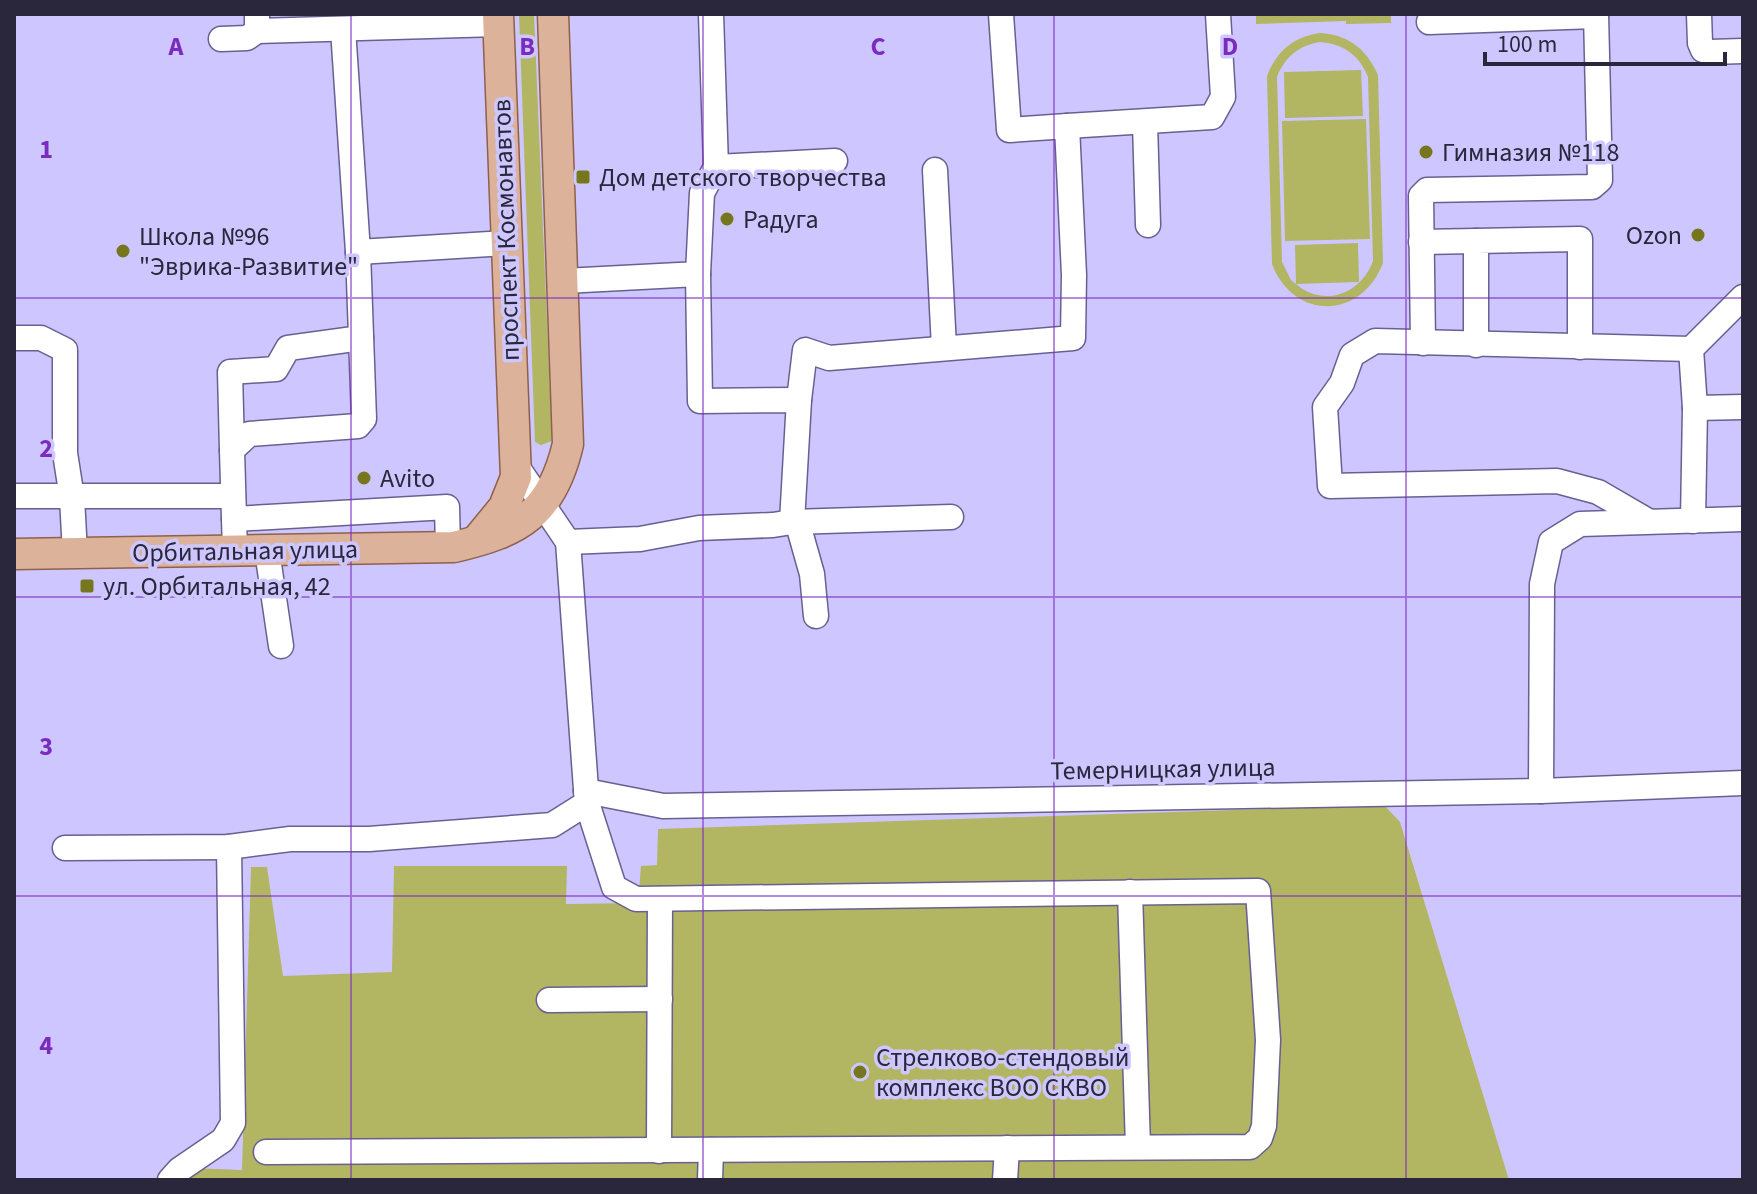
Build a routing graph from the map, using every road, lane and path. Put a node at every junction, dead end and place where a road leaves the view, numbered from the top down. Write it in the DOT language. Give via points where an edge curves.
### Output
graph roads {
  1 [pos="553,14"];
  2 [pos="711,14"];
  3 [pos="1001,14"];
  4 [pos="1218,14"];
  5 [pos="1699,14"];
  6 [pos="1596,15"];
  7 [pos="498,19"];
  8 [pos="1429,22"];
  9 [pos="257,23"];
  10 [pos="343,29"];
  11 [pos="221,39"];
  12 [pos="1743,51"];
  13 [pos="1145,123"];
  14 [pos="1067,126"];
  15 [pos="835,161"];
  16 [pos="716,167"];
  17 [pos="935,170"];
  18 [pos="1148,225"];
  19 [pos="1476,241"];
  20 [pos="1421,242"];
  21 [pos="506,243"];
  22 [pos="358,252"];
  23 [pos="698,274"];
  24 [pos="564,281"];
  25 [pos="1743,297"];
  26 [pos="14,338"];
  27 [pos="361,338"];
  28 [pos="1423,343"];
  29 [pos="1476,345"];
  30 [pos="1580,347"];
  31 [pos="944,348"];
  32 [pos="1691,349"];
  33 [pos="799,400"];
  34 [pos="1743,407"];
  35 [pos="1695,408"];
  36 [pos="568,444"];
  37 [pos="232,450"];
  38 [pos="516,456"];
  39 [pos="14,496"];
  40 [pos="72,498"];
  41 [pos="541,506"];
  42 [pos="233,508"];
  43 [pos="951,517"];
  44 [pos="1743,519"];
  45 [pos="1648,521"];
  46 [pos="1693,521"];
  47 [pos="795,522"];
  48 [pos="568,542"];
  49 [pos="462,544"];
  50 [pos="267,551"];
  51 [pos="235,552"];
  52 [pos="75,553"];
  53 [pos="14,554"];
  54 [pos="816,616"];
  55 [pos="281,646"];
  56 [pos="1743,783"];
  57 [pos="1541,791"];
  58 [pos="586,797"];
  59 [pos="229,847"];
  60 [pos="65,848"];
  61 [pos="1130,892"];
  62 [pos="660,899"];
  63 [pos="660,999"];
  64 [pos="549,1000"];
  65 [pos="1138,1147"];
  66 [pos="1007,1148"];
  67 [pos="711,1150"];
  68 [pos="659,1151"];
  69 [pos="266,1152"];
  70 [pos="170,1180"];
  71 [pos="710,1180"];
  72 [pos="1005,1180"];
  1 -- 24 [label="main road"];
  2 -- 16 [label="street"];
  3 -- 14 [label="street" via="1009,130"];
  4 -- 13 [label="street" via="1223,97 1212,117"];
  5 -- 12 [label="street" via="1703,50"];
  6 -- 8 [label="street"];
  6 -- 20 [label="street" via="1600,180 1592,187 1427,190 1421,196"];
  7 -- 10 [label="street"];
  7 -- 21 [label="main road, проспект Космонавтов"];
  9 -- 10 [label="street"];
  9 -- 11 [label="street" via="247,38"];
  10 -- 22 [label="street"];
  13 -- 14 [label="street"];
  13 -- 18 [label="street"];
  14 -- 31 [label="street" via="1073,338"];
  15 -- 16 [label="street"];
  16 -- 23 [label="street" via="702,193"];
  17 -- 31 [label="street"];
  19 -- 20 [label="street"];
  19 -- 29 [label="street"];
  19 -- 30 [label="street" via="1580,239"];
  20 -- 28 [label="street"];
  21 -- 22 [label="street"];
  21 -- 38 [label="main road, проспект Космонавтов"];
  22 -- 27 [label="street"];
  23 -- 24 [label="street"];
  23 -- 33 [label="street" via="700,401"];
  24 -- 36 [label="main road"];
  25 -- 32 [label="street"];
  26 -- 40 [label="street" via="41,338 65,350 65,453"];
  27 -- 37 [label="street" via="288,348 276,369 230,372"];
  27 -- 37 [label="street" via="364,419 358,426 249,434"];
  28 -- 29 [label="street"];
  28 -- 45 [label="street" via="1375,341 1352,355 1342,383 1325,407 1330,486 1557,481 1598,492"];
  29 -- 30 [label="street"];
  30 -- 32 [label="street"];
  31 -- 33 [label="street" via="829,358 805,350"];
  32 -- 35 [label="street"];
  33 -- 47 [label="street"];
  34 -- 35 [label="street"];
  35 -- 46 [label="street"];
  36 -- 38 [label="main road" via="552,455"];
  36 -- 41 [label="main road" via="555,486"];
  37 -- 42 [label="street"];
  38 -- 41 [label="street"];
  38 -- 49 [label="main road, проспект Космонавтов" via="516,477 504,507"];
  39 -- 40 [label="street"];
  40 -- 42 [label="street"];
  40 -- 52 [label="street"];
  41 -- 48 [label="street"];
  41 -- 49 [label="main road" via="507,532"];
  42 -- 49 [label="street" via="447,507"];
  42 -- 51 [label="street"];
  43 -- 47 [label="street"];
  44 -- 46 [label="street"];
  45 -- 46 [label="street"];
  45 -- 57 [label="street" via="1580,524 1551,542 1542,584"];
  47 -- 48 [label="street"];
  47 -- 54 [label="street" via="812,574"];
  48 -- 58 [label="street"];
  49 -- 50 [label="main road, Орбитальная улица"];
  50 -- 51 [label="main road, Орбитальная улица"];
  50 -- 55 [label="street"];
  51 -- 52 [label="main road, Орбитальная улица"];
  52 -- 53 [label="main road, Орбитальная улица"];
  56 -- 57 [label="street, Темерницкая улица"];
  57 -- 58 [label="street, Темерницкая улица" via="663,806"];
  58 -- 59 [label="street" via="552,825"];
  58 -- 62 [label="street" via="614,887 636,899"];
  59 -- 60 [label="street"];
  59 -- 70 [label="street" via="233,1123 223,1140"];
  61 -- 62 [label="street"];
  61 -- 65 [label="street"];
  61 -- 65 [label="street" via="1258,891 1268,1040 1264,1126 1250,1147"];
  62 -- 63 [label="street"];
  63 -- 64 [label="street"];
  63 -- 68 [label="street"];
  65 -- 66 [label="street"];
  66 -- 67 [label="street"];
  66 -- 72 [label="street"];
  67 -- 68 [label="street"];
  67 -- 71 [label="street"];
  68 -- 69 [label="street"];
}
